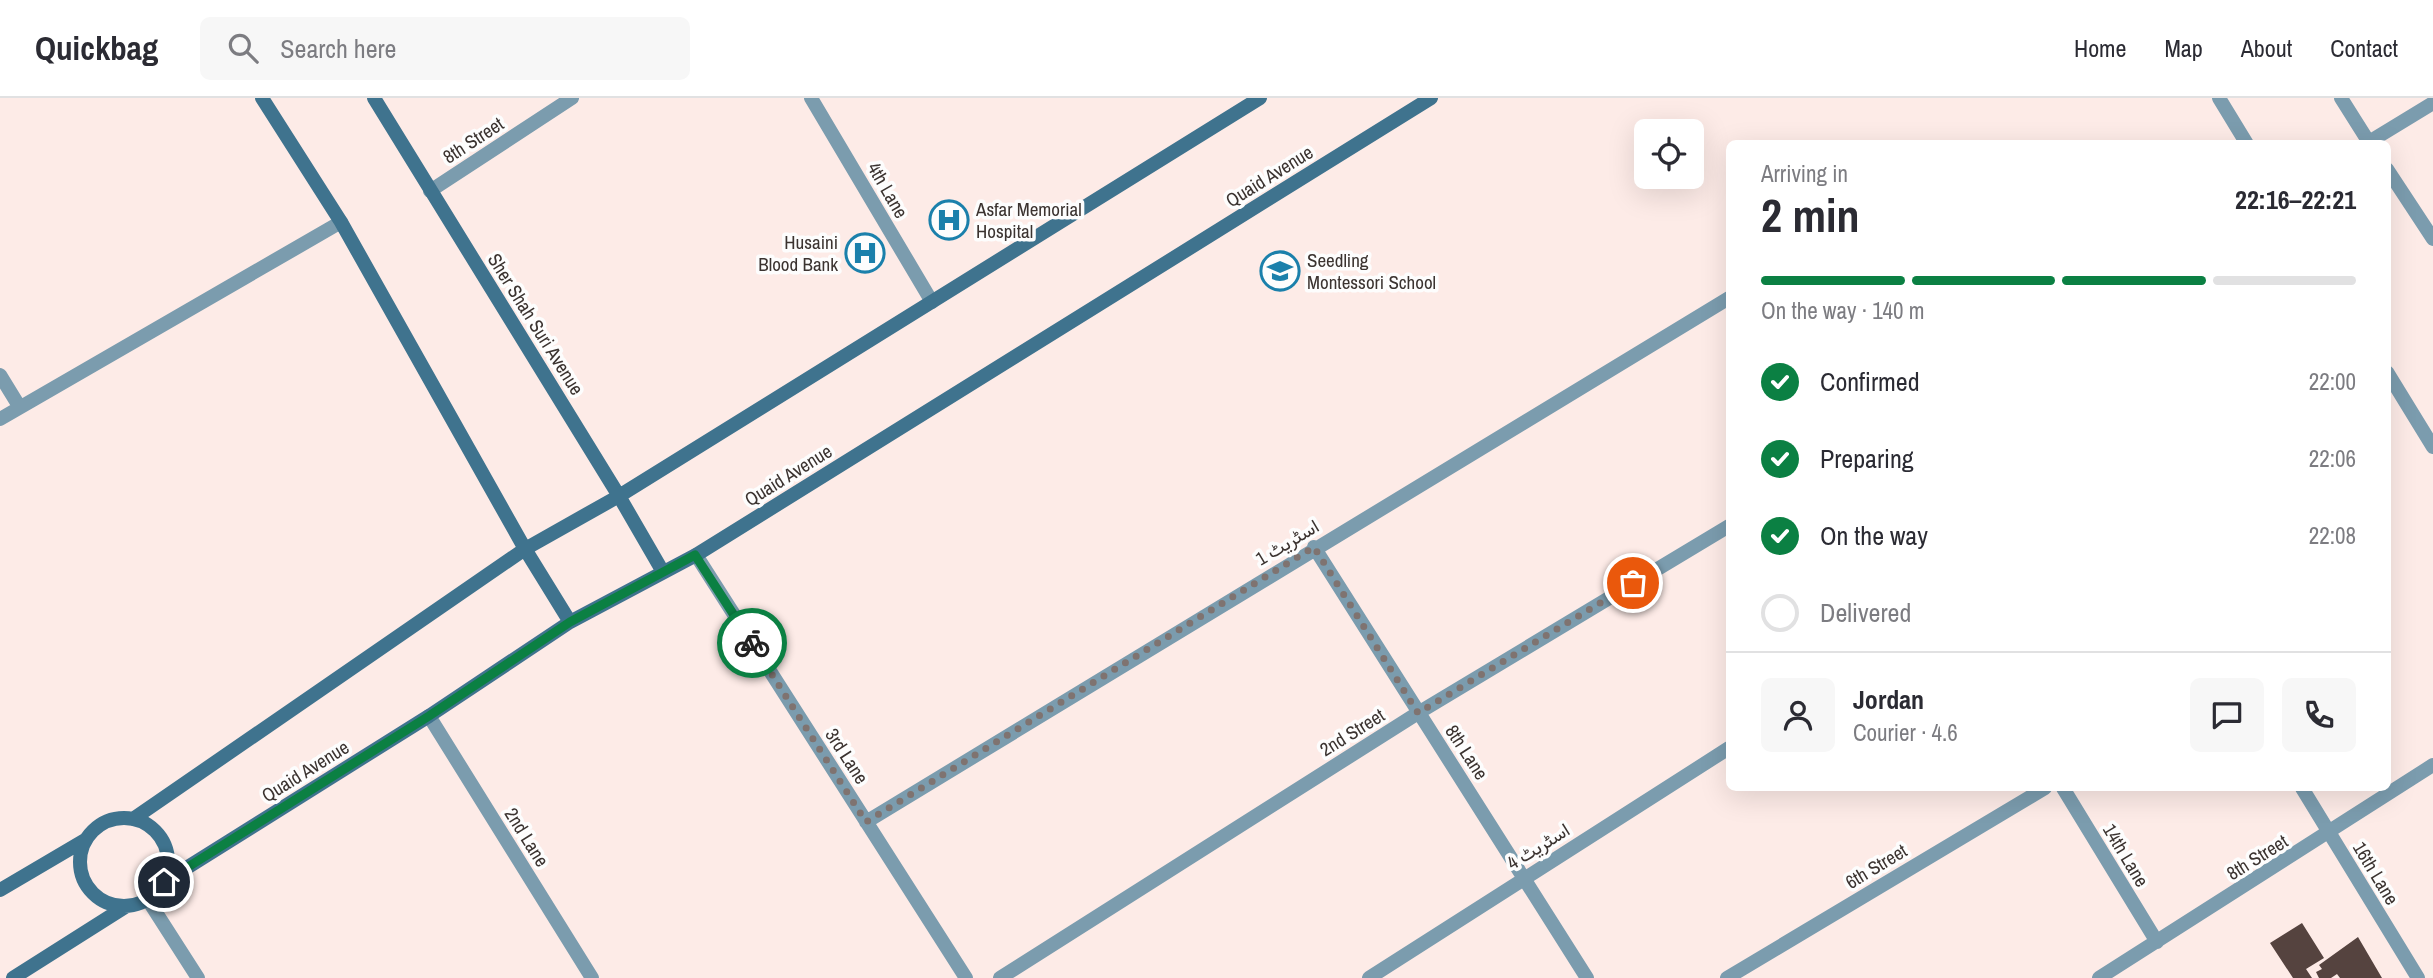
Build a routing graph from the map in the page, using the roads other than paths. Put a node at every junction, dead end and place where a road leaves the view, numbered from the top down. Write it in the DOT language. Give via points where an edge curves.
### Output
graph roads {
  1 [pos="261,98"];
  2 [pos="374,98"];
  3 [pos="572,98"];
  4 [pos="811,98"];
  5 [pos="1260,98"];
  6 [pos="1431,98"];
  7 [pos="2219,98"];
  8 [pos="2341,98"];
  9 [pos="2433,103"];
  10 [pos="2245,140"];
  11 [pos="2367,140"];
  12 [pos="2374,140"];
  13 [pos="2393,189"];
  14 [pos="430,191"];
  15 [pos="341,222"];
  16 [pos="2433,239"];
  17 [pos="1726,300"];
  18 [pos="932,302"];
  19 [pos="0,375"];
  20 [pos="2391,379"];
  21 [pos="19,406"];
  22 [pos="0,419"];
  23 [pos="2433,447"];
  24 [pos="619,496"];
  25 [pos="1726,528"];
  26 [pos="1314,547"];
  27 [pos="525,549"];
  28 [pos="695,555"];
  29 [pos="663,572"];
  30 [pos="570,622"];
  31 [pos="1418,713"];
  32 [pos="429,716"];
  33 [pos="1726,750"];
  34 [pos="2433,765"];
  35 [pos="2040,791"];
  36 [pos="2065,791"];
  37 [pos="2303,791"];
  38 [pos="133,819"];
  39 [pos="866,822"];
  40 [pos="2330,834"];
  41 [pos="85,840"];
  42 [pos="1525,878"];
  43 [pos="164,882"];
  44 [pos="0,890"];
  45 [pos="148,900"];
  46 [pos="125,907"];
  47 [pos="2157,942"];
  48 [pos="13,978"];
  49 [pos="198,978"];
  50 [pos="592,978"];
  51 [pos="966,978"];
  52 [pos="1000,978"];
  53 [pos="1369,978"];
  54 [pos="1587,978"];
  55 [pos="1727,978"];
  56 [pos="2099,978"];
  57 [pos="2418,978"];
  1 -- 15 [label="main road"];
  2 -- 14 [label="main road, Sher Shah Suri Avenue"];
  3 -- 14 [label="street, 8th Street"];
  4 -- 18 [label="street, 4th Lane"];
  5 -- 18 [label="main road"];
  6 -- 28 [label="main road, Quaid Avenue"];
  7 -- 10 [label="street"];
  8 -- 11 [label="street"];
  9 -- 12 [label="street"];
  13 -- 16 [label="street"];
  14 -- 24 [label="main road, Sher Shah Suri Avenue"];
  15 -- 21 [label="street"];
  15 -- 27 [label="main road"];
  17 -- 26 [label="street, اسٹریٹ 1"];
  18 -- 24 [label="main road"];
  19 -- 21 [label="street"];
  20 -- 23 [label="street"];
  21 -- 22 [label="street"];
  24 -- 27 [label="main road"];
  24 -- 29 [label="main road, Sher Shah Suri Avenue"];
  25 -- 31 [label="street, 2nd Street"];
  26 -- 31 [label="street, 8th Lane"];
  26 -- 39 [label="street, اسٹریٹ 1"];
  27 -- 30 [label="main road"];
  27 -- 38 [label="main road"];
  28 -- 29 [label="main road, Quaid Avenue"];
  28 -- 39 [label="street, 3rd Lane"];
  29 -- 30 [label="main road, Quaid Avenue"];
  30 -- 32 [label="main road, Quaid Avenue"];
  31 -- 42 [label="street, 8th Lane"];
  31 -- 52 [label="street, 2nd Street"];
  32 -- 43 [label="main road, Quaid Avenue"];
  32 -- 50 [label="street, 2nd Lane"];
  33 -- 42 [label="street, اسٹریٹ 4"];
  34 -- 40 [label="street, 8th Street"];
  35 -- 55 [label="street, 6th Street"];
  36 -- 47 [label="street, 14th Lane"];
  37 -- 40 [label="street, 16th Lane"];
  38 -- 41 [label="main road" via="106,822"];
  38 -- 43 [label="main road" via="146,824 163,843"];
  39 -- 51 [label="street, 3rd Lane"];
  40 -- 47 [label="street, 8th Street"];
  40 -- 57 [label="street, 16th Lane"];
  41 -- 44 [label="main road"];
  41 -- 46 [label="main road" via="80,871 86,885 103,901"];
  42 -- 53 [label="street, اسٹریٹ 4"];
  42 -- 54 [label="street, 8th Lane"];
  43 -- 45 [label="main road, Quaid Avenue"];
  45 -- 46 [label="main road"];
  45 -- 49 [label="street"];
  46 -- 48 [label="main road"];
  47 -- 56 [label="street, 8th Street"];
}
